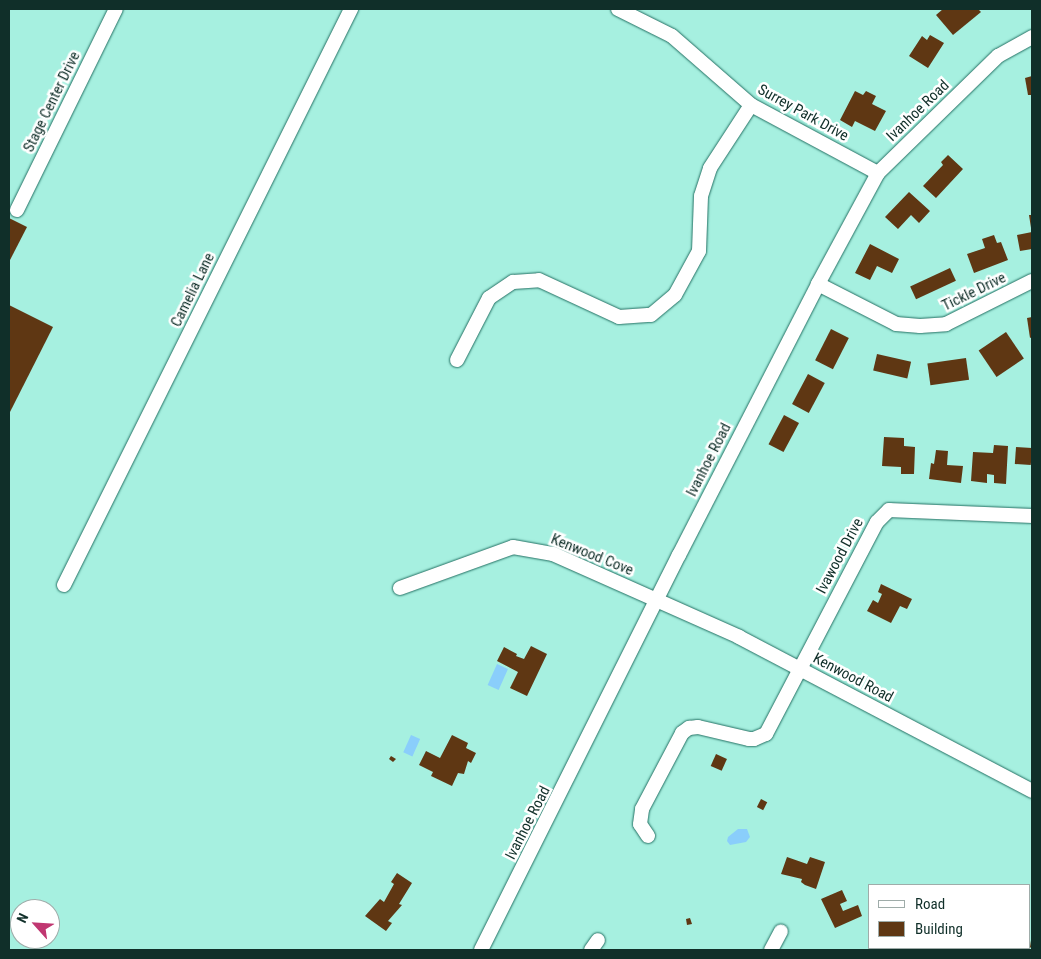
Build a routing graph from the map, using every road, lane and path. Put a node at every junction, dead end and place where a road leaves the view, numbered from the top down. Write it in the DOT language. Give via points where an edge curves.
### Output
graph roads {
  1 [pos="116,9"];
  2 [pos="351,9"];
  3 [pos="618,9"];
  4 [pos="1032,37"];
  5 [pos="751,106"];
  6 [pos="878,172"];
  7 [pos="18,210"];
  8 [pos="1032,281"];
  9 [pos="818,284"];
  10 [pos="457,360"];
  11 [pos="1032,516"];
  12 [pos="64,585"];
  13 [pos="400,588"];
  14 [pos="656,600"];
  15 [pos="801,669"];
  16 [pos="1032,791"];
  17 [pos="648,836"];
  18 [pos="781,931"];
  19 [pos="481,950"];
  20 [pos="771,950"];
  1 -- 7 [label="street, Stage Center Drive"];
  2 -- 12 [label="street, Camelia Lane"];
  3 -- 5 [label="street, Surrey Park Drive" via="672,36"];
  4 -- 6 [label="street, Ivanhoe Road" via="998,56"];
  5 -- 6 [label="street, Surrey Park Drive"];
  5 -- 10 [label="street" via="710,168 701,196 699,251 675,295 651,315 619,317 539,280 513,282 490,298"];
  6 -- 9 [label="street, Ivanhoe Road"];
  8 -- 9 [label="street, Tickle Drive" via="946,324 920,326 896,324"];
  9 -- 14 [label="street, Ivanhoe Road"];
  11 -- 15 [label="street, Ivawood Drive" via="889,510 877,522"];
  13 -- 14 [label="street, Kenwood Cove" via="513,547 553,554"];
  14 -- 15 [label="street, Kenwood Road"];
  14 -- 19 [label="street, Ivanhoe Road"];
  15 -- 16 [label="street, Kenwood Road"];
  15 -- 17 [label="street, Ivawood Drive" via="773,725 761,737 748,739 698,727 682,733 642,808 640,824"];
  18 -- 20 [label="street"];
}
